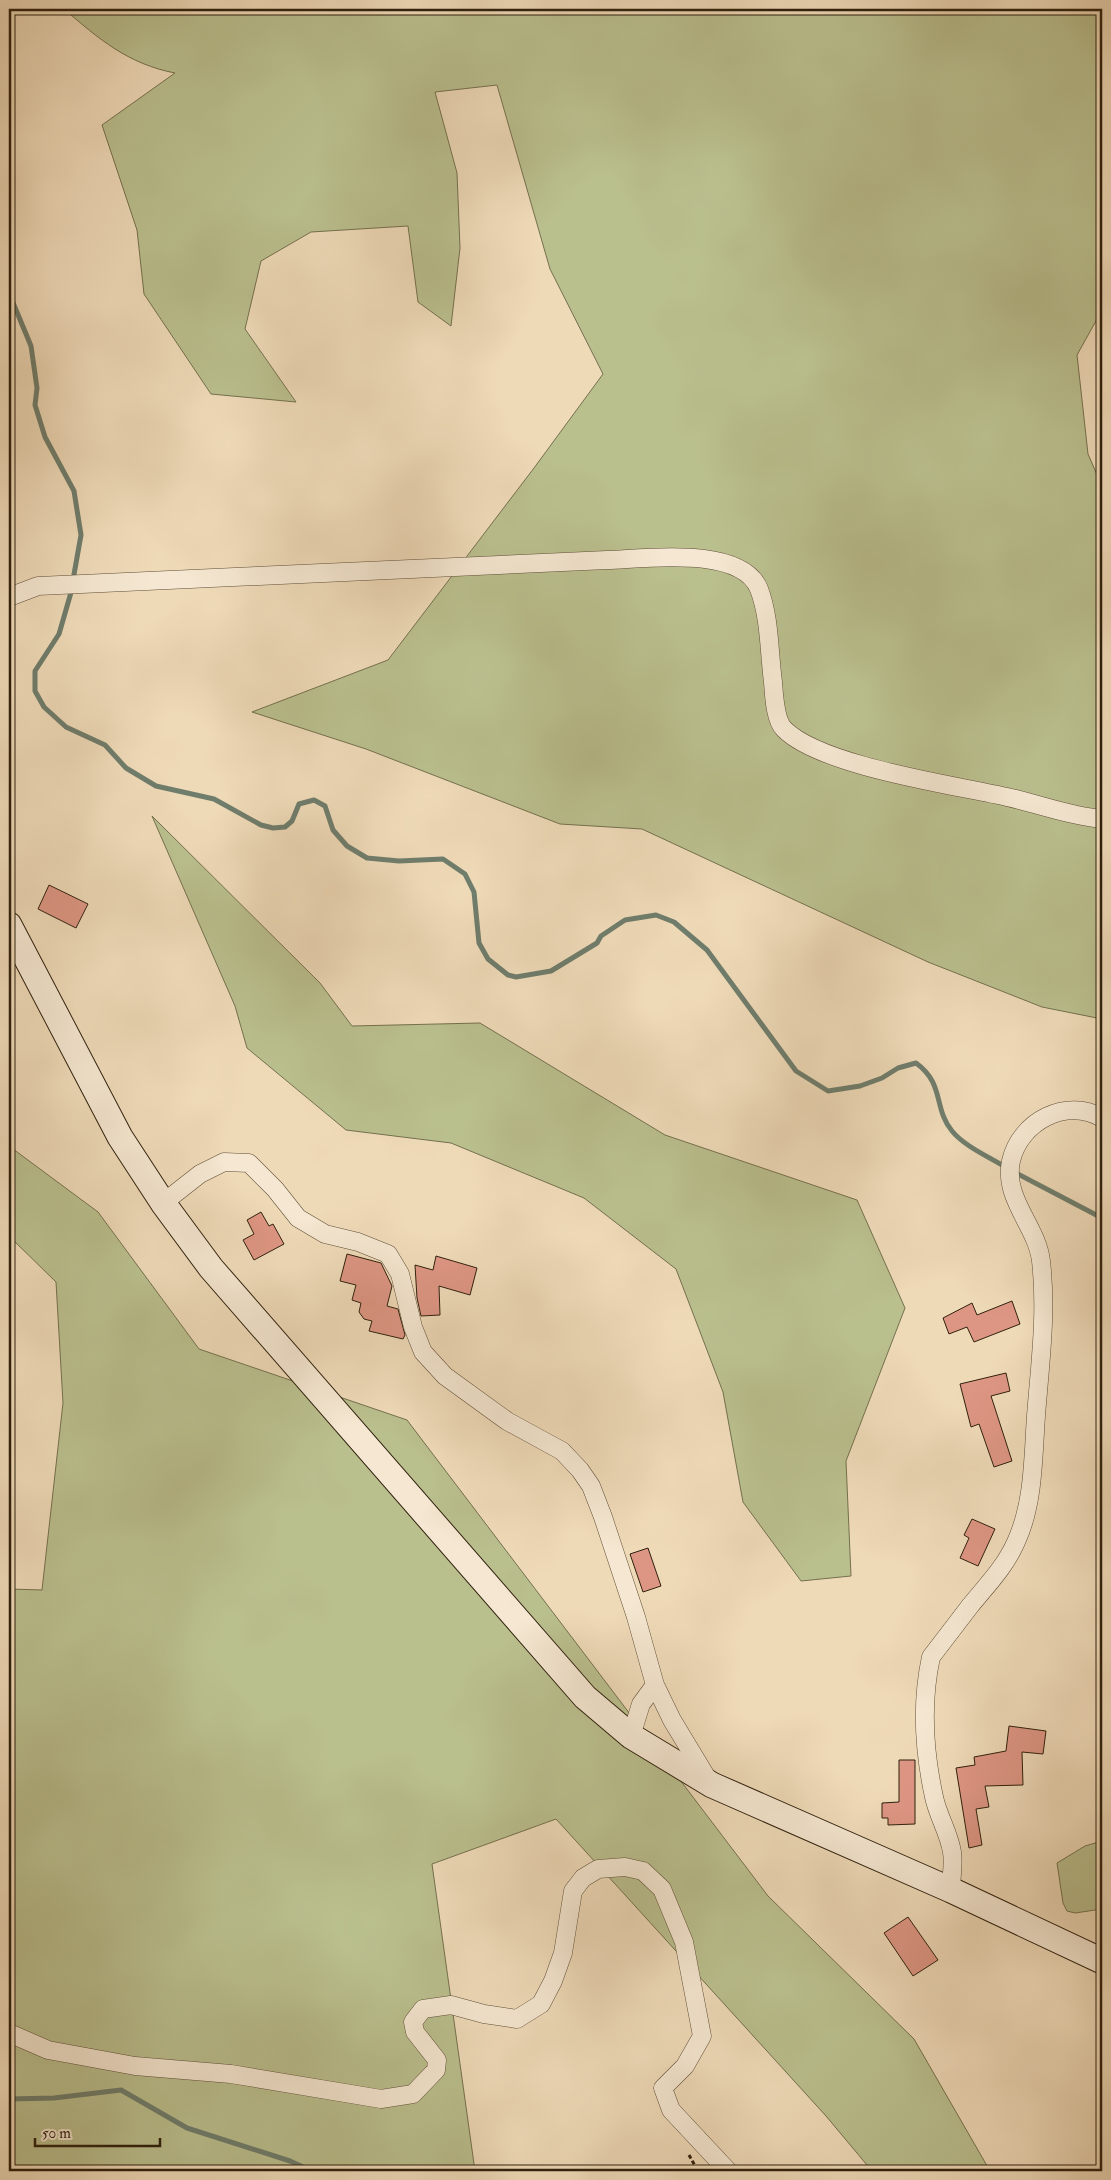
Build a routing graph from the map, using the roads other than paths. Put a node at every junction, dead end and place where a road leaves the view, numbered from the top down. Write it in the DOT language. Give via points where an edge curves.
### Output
graph roads {
  1 [pos="9,597"];
  2 [pos="1102,819"];
  3 [pos="9,925"];
  4 [pos="1102,1118"];
  5 [pos="163,1204"];
  6 [pos="655,1685"];
  7 [pos="631,1736"];
  8 [pos="712,1785"];
  9 [pos="951,1890"];
  10 [pos="1102,1961"];
  11 [pos="9,2033"];
  12 [pos="728,2171"];
  1 -- 2 [label="street" via="38,586 607,560 699,557 720,561 742,571 758,587 766,617 777,711 783,728 799,741 819,752 854,763"];
  3 -- 5 [label="street" via="120,1136"];
  4 -- 9 [label="street" via="1072,1108 1050,1114 1027,1130 1011,1161 1011,1184 1041,1257 1045,1325 1031,1483 1019,1534 1002,1569 931,1657 928,1671 924,1699 929,1768 934,1798 952,1852"];
  5 -- 6 [label="street" via="200,1174 224,1162 249,1163 298,1218 324,1234 358,1242 388,1254 400,1274 413,1327 423,1352 445,1376 507,1421 562,1451 591,1486"];
  5 -- 7 [label="street" via="211,1268 522,1626 585,1696"];
  6 -- 7 [label="street" via="641,1704"];
  6 -- 8 [label="street" via="672,1720"];
  7 -- 8 [label="street"];
  8 -- 9 [label="street"];
  9 -- 10 [label="street"];
  11 -- 12 [label="street" via="48,2050 135,2066 231,2074 381,2099 413,2094 436,2070 437,2060 415,2032 413,2022 423,2009 452,2005 517,2019 541,2004 554,1981 563,1954 572,1891 583,1878 598,1869 625,1867 644,1871 662,1889 674,1913 684,1942 702,2036 686,2066 663,2088 671,2110"];
}
